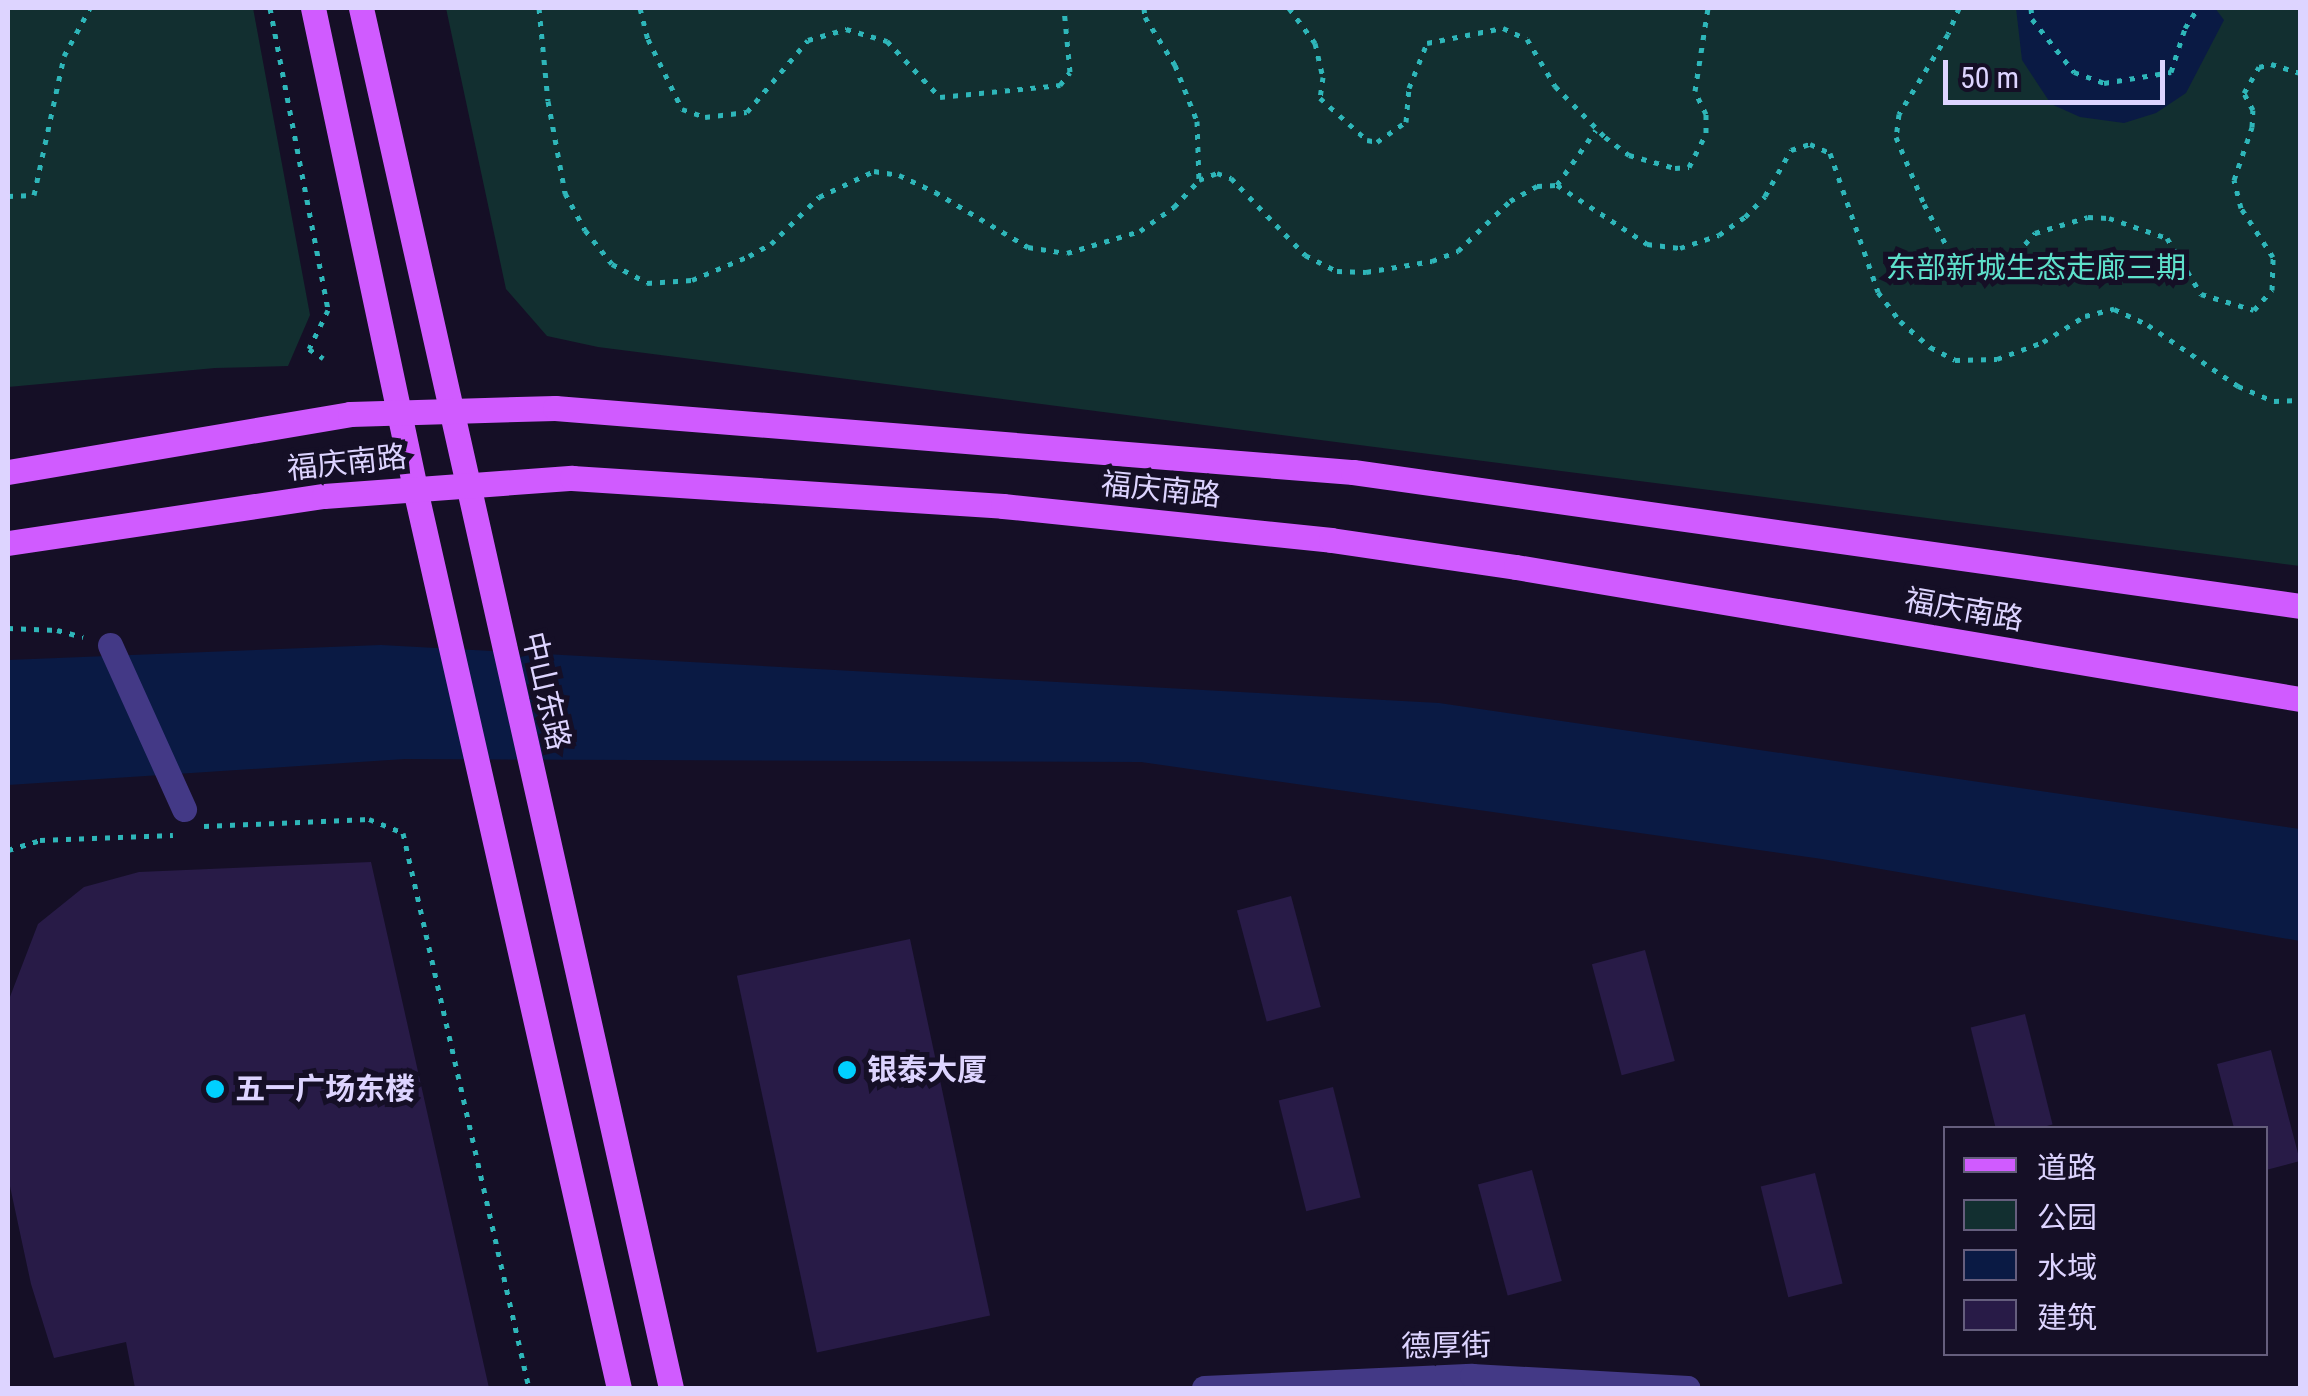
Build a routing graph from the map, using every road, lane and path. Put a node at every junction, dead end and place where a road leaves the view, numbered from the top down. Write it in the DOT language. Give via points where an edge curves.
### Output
graph roads {
  1 [pos="90,8"];
  2 [pos="270,8"];
  3 [pos="314,8"];
  4 [pos="361,8"];
  5 [pos="539,8"];
  6 [pos="640,8"];
  7 [pos="1064,8"];
  8 [pos="1144,8"];
  9 [pos="1289,8"];
  10 [pos="1708,8"];
  11 [pos="1958,8"];
  12 [pos="2032,8"];
  13 [pos="2198,8"];
  14 [pos="2300,73"];
  15 [pos="1596,129"];
  16 [pos="1199,180"];
  17 [pos="1558,185"];
  18 [pos="8,196"];
  19 [pos="322,358"];
  20 [pos="2300,400"];
  21 [pos="450,411"];
  22 [pos="398,412"];
  23 [pos="8,472"];
  24 [pos="466,486"];
  25 [pos="414,489"];
  26 [pos="8,543"];
  27 [pos="2300,606"];
  28 [pos="8,628"];
  29 [pos="110,645"];
  30 [pos="2300,700"];
  31 [pos="185,818"];
  32 [pos="8,850"];
  33 [pos="529,1388"];
  34 [pos="619,1388"];
  35 [pos="671,1388"];
  36 [pos="1204,1388"];
  37 [pos="1688,1388"];
  1 -- 18 [label="path" via="64,56 34,196"];
  2 -- 19 [label="path" via="328,310 310,349"];
  3 -- 22 [label="main road"];
  4 -- 21 [label="main road, 中山东路"];
  5 -- 16 [label="path" via="565,193 612,264 647,283 692,280 749,256 819,198 874,171 934,192 1028,248 1067,253 1140,231"];
  6 -- 7 [label="path" via="682,109 705,117 747,112 808,40 846,29 887,42 940,97 1060,86 1070,72"];
  8 -- 16 [label="path" via="1197,121"];
  9 -- 15 [label="path" via="1315,42 1320,98 1367,140 1377,142 1406,122 1408,88 1428,43 1503,28 1526,39 1555,86"];
  10 -- 15 [label="path" via="1695,92 1706,114 1706,134 1689,167 1629,155"];
  11 -- 14 [label="path" via="1899,114 1896,136 1951,254 1990,276 2035,233 2088,217 2108,218 2167,238 2201,294 2254,310 2272,290 2272,257 2241,208 2234,180 2252,127 2244,92 2259,67"];
  12 -- 13 [label="path" via="2032,19 2074,72 2104,83 2171,72"];
  15 -- 17 [label="path"];
  16 -- 17 [label="path" via="1218,173 1231,178 1304,255 1338,271 1366,272 1458,251 1510,200 1537,186"];
  17 -- 20 [label="path" via="1647,244 1680,248 1746,217 1792,150 1810,144 1830,153 1878,292 1900,321 1956,360 1998,358 2114,309 2238,386 2274,402"];
  21 -- 22 [label="main road, 福庆南路"];
  21 -- 24 [label="main road, 中山东路"];
  21 -- 27 [label="main road, 福庆南路" via="555,408 1353,472"];
  22 -- 23 [label="main road, 福庆南路" via="350,414"];
  22 -- 25 [label="main road"];
  24 -- 25 [label="main road, 福庆南路"];
  24 -- 30 [label="main road, 福庆南路" via="572,478 1003,506 1331,540"];
  24 -- 35 [label="main road, 中山东路"];
  25 -- 26 [label="main road, 福庆南路"];
  25 -- 34 [label="main road"];
  28 -- 29 [label="path" via="57,630"];
  29 -- 31 [label="street"];
  31 -- 32 [label="path" via="179,834 40,840"];
  31 -- 33 [label="path" via="369,820 403,833"];
  36 -- 37 [label="street, 德厚街" via="1472,1376"];
}
